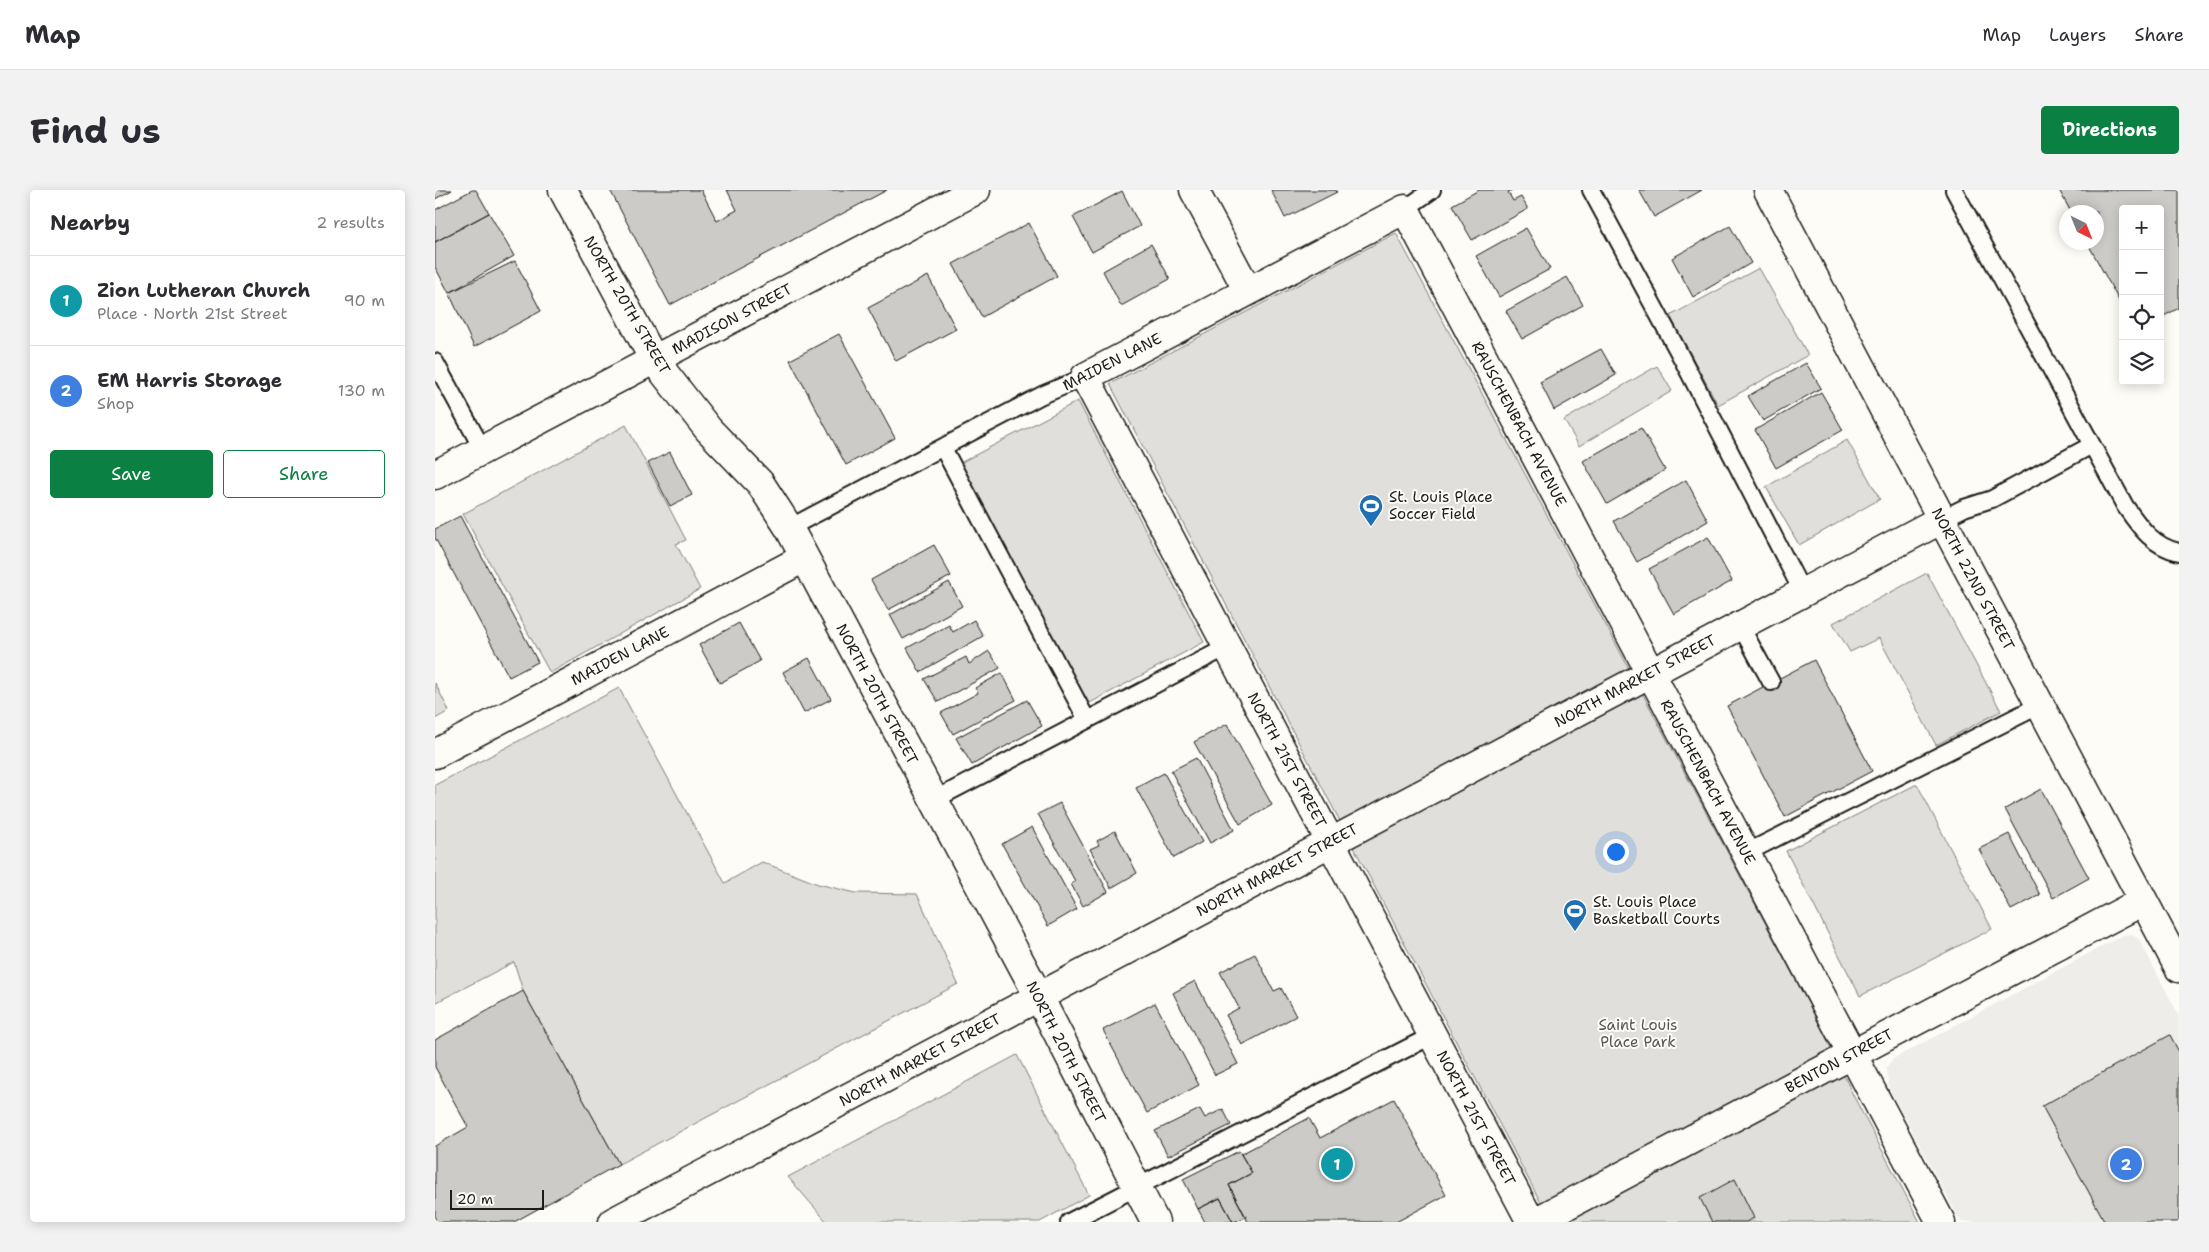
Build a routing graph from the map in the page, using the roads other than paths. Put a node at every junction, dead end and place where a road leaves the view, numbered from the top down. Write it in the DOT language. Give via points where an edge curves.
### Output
graph roads {
  1 [pos="563,190"];
  2 [pos="976,190"];
  3 [pos="1194,190"];
  4 [pos="1432,190"];
  5 [pos="1591,190"];
  6 [pos="1768,190"];
  7 [pos="1954,190"];
  8 [pos="1405,209"];
  9 [pos="1248,291"];
  10 [pos="654,360"];
  11 [pos="435,362"];
  12 [pos="1085,377"];
  13 [pos="2090,446"];
  14 [pos="943,448"];
  15 [pos="483,450"];
  16 [pos="435,475"];
  17 [pos="1942,519"];
  18 [pos="789,528"];
  19 [pos="2179,552"];
  20 [pos="804,558"];
  21 [pos="1803,593"];
  22 [pos="1740,626"];
  23 [pos="1227,647"];
  24 [pos="1651,673"];
  25 [pos="1771,682"];
  26 [pos="2040,705"];
  27 [pos="1087,720"];
  28 [pos="435,754"];
  29 [pos="934,800"];
  30 [pos="1331,843"];
  31 [pos="1746,853"];
  32 [pos="2143,901"];
  33 [pos="2179,968"];
  34 [pos="1039,997"];
  35 [pos="1433,1035"];
  36 [pos="1852,1054"];
  37 [pos="1136,1186"];
  38 [pos="613,1222"];
  39 [pos="1069,1222"];
  40 [pos="1155,1222"];
  41 [pos="1533,1222"];
  42 [pos="1941,1222"];
  1 -- 10 [label="street, NORTH 20TH STREET"];
  2 -- 10 [label="street, MADISON STREET"];
  3 -- 9 [label="street"];
  4 -- 8 [label="lane, MAIDEN LANE"];
  5 -- 21 [label="lane"];
  6 -- 17 [label="street, NORTH 22ND STREET"];
  7 -- 13 [label="lane"];
  8 -- 9 [label="street, MAIDEN LANE"];
  8 -- 24 [label="street, RAUSCHENBACH AVENUE"];
  9 -- 12 [label="street, MAIDEN LANE"];
  10 -- 15 [label="street, MADISON STREET"];
  10 -- 18 [label="street, NORTH 20TH STREET" via="709,429 760,483"];
  11 -- 15 [label="lane"];
  12 -- 14 [label="lane, MAIDEN LANE" via="1043,395"];
  12 -- 23 [label="street, NORTH 21ST STREET"];
  13 -- 17 [label="lane" via="1992,499"];
  13 -- 19 [label="lane" via="2145,534 2169,550"];
  14 -- 18 [label="lane, MAIDEN LANE"];
  14 -- 27 [label="lane"];
  15 -- 16 [label="street, MADISON STREET"];
  17 -- 21 [label="street, NORTH MARKET STREET"];
  17 -- 26 [label="street, NORTH 22ND STREET"];
  18 -- 20 [label="street, NORTH 20TH STREET"];
  20 -- 28 [label="street, MAIDEN LANE"];
  20 -- 29 [label="street, NORTH 20TH STREET"];
  21 -- 22 [label="street, NORTH MARKET STREET"];
  22 -- 24 [label="street, NORTH MARKET STREET"];
  22 -- 25 [label="lane"];
  23 -- 27 [label="lane"];
  23 -- 30 [label="street, NORTH 21ST STREET"];
  24 -- 30 [label="street, NORTH MARKET STREET"];
  24 -- 31 [label="street, RAUSCHENBACH AVENUE"];
  26 -- 31 [label="lane"];
  26 -- 32 [label="street, NORTH 22ND STREET"];
  27 -- 29 [label="lane"];
  29 -- 34 [label="street, NORTH 20TH STREET"];
  30 -- 34 [label="street, NORTH MARKET STREET"];
  30 -- 35 [label="street, NORTH 21ST STREET"];
  31 -- 36 [label="street, RAUSCHENBACH AVENUE"];
  32 -- 33 [label="street, NORTH 22ND STREET"];
  32 -- 36 [label="street, BENTON STREET"];
  34 -- 37 [label="street, NORTH 20TH STREET"];
  34 -- 38 [label="street, NORTH MARKET STREET"];
  35 -- 37 [label="lane"];
  35 -- 41 [label="street, NORTH 21ST STREET"];
  36 -- 41 [label="street, BENTON STREET"];
  36 -- 42 [label="street, RAUSCHENBACH AVENUE"];
  37 -- 39 [label="lane"];
  37 -- 40 [label="street, NORTH 20TH STREET"];
}
